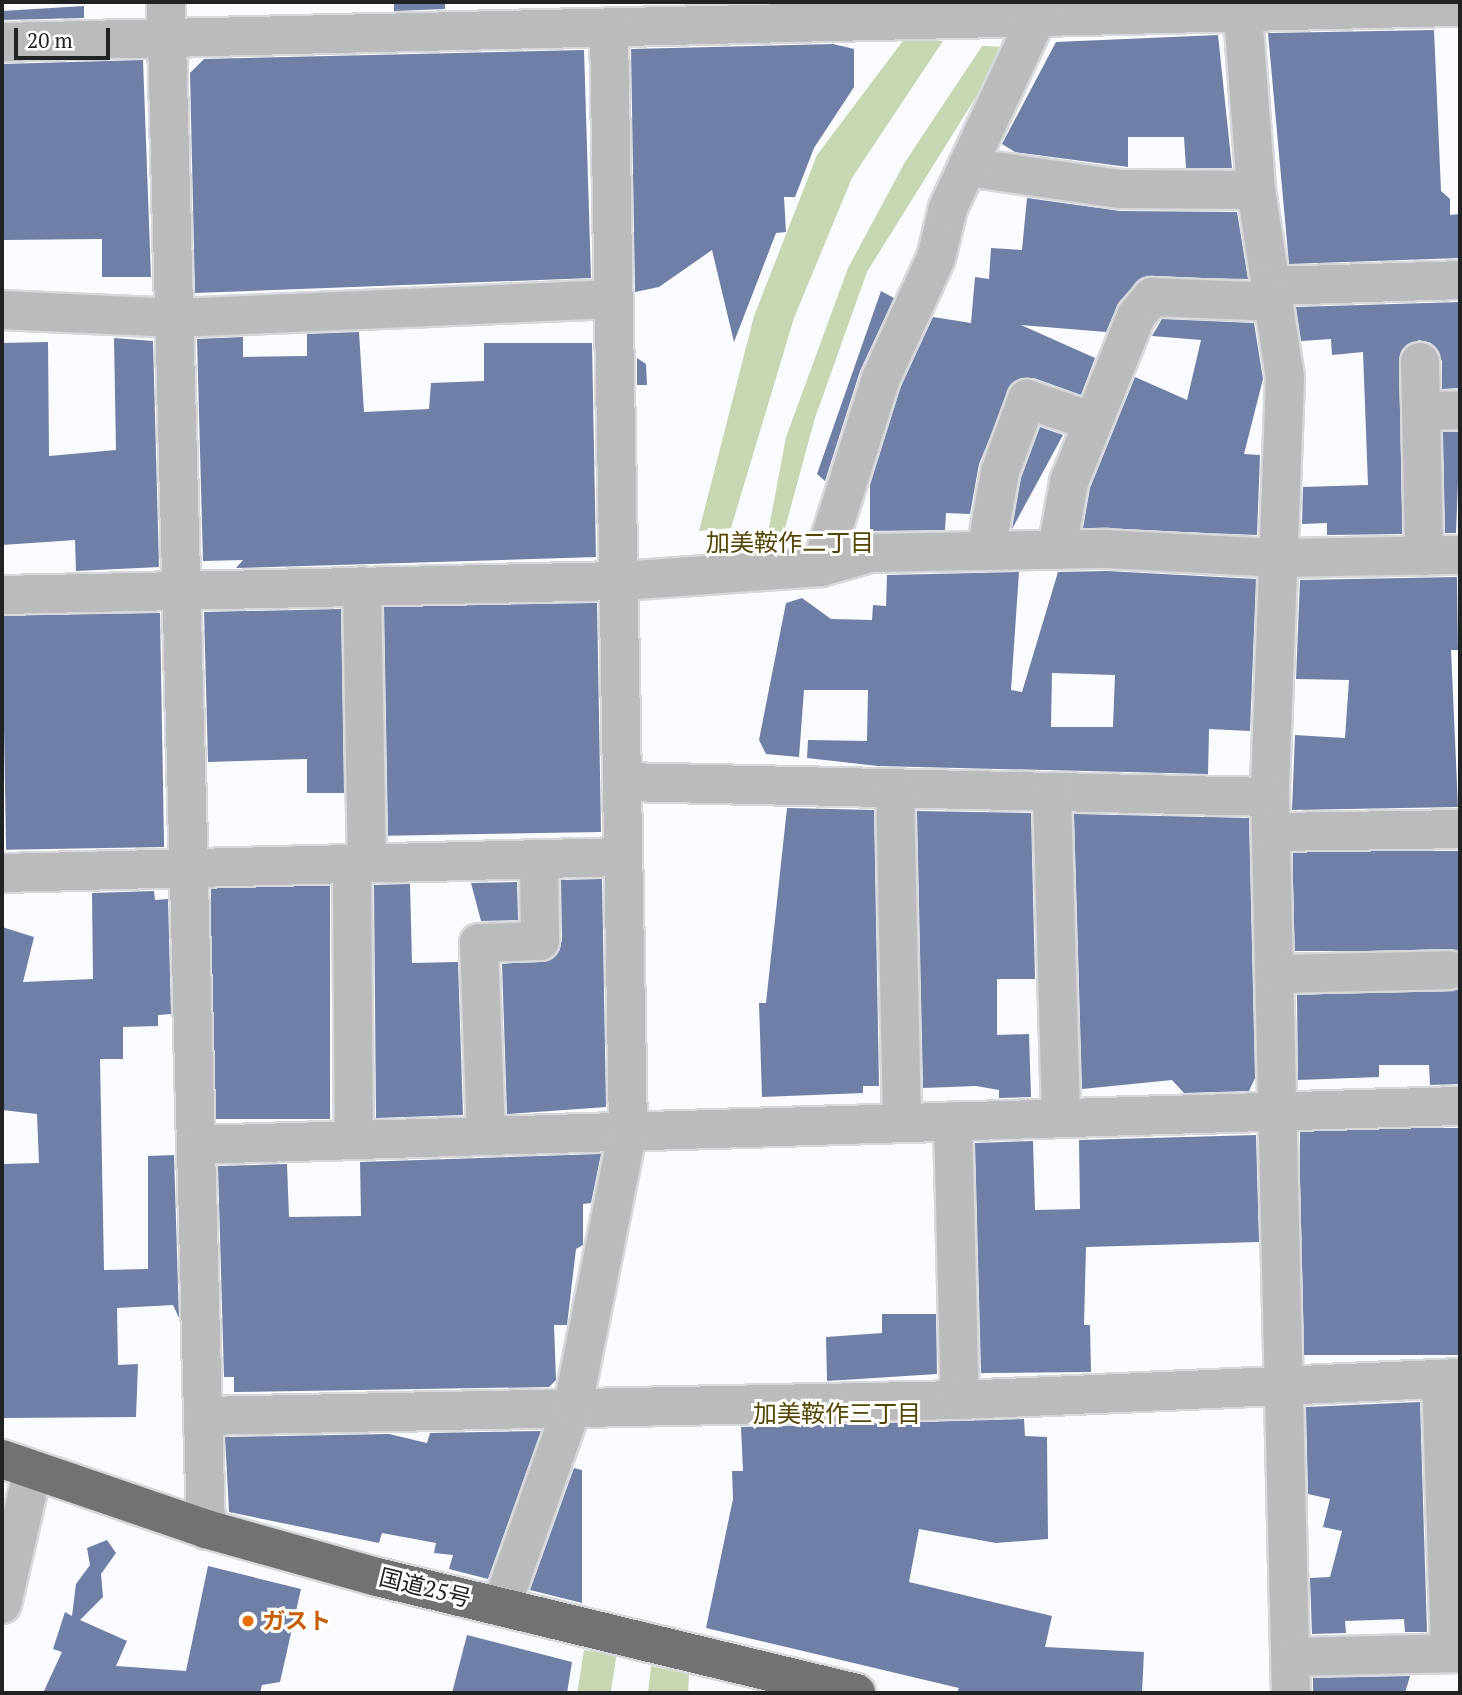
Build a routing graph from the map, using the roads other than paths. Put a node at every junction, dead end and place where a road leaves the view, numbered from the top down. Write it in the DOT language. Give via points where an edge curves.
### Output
graph roads {
  1 [pos="166,2"];
  2 [pos="1396,5"];
  3 [pos="1460,6"];
  4 [pos="1242,7"];
  5 [pos="1039,13"];
  6 [pos="750,14"];
  7 [pos="609,32"];
  8 [pos="166,40"];
  9 [pos="2,42"];
  10 [pos="967,167"];
  11 [pos="1256,190"];
  12 [pos="1460,280"];
  13 [pos="1273,294"];
  14 [pos="613,299"];
  15 [pos="2,310"];
  16 [pos="177,318"];
  17 [pos="1420,362"];
  18 [pos="1460,410"];
  19 [pos="1421,411"];
  20 [pos="1094,422"];
  21 [pos="1057,550"];
  22 [pos="986,551"];
  23 [pos="1442,555"];
  24 [pos="1281,558"];
  25 [pos="821,567"];
  26 [pos="621,580"];
  27 [pos="362,586"];
  28 [pos="183,590"];
  29 [pos="2,595"];
  30 [pos="624,782"];
  31 [pos="895,788"];
  32 [pos="1052,792"];
  33 [pos="1272,815"];
  34 [pos="1460,829"];
  35 [pos="622,857"];
  36 [pos="539,859"];
  37 [pos="359,863"];
  38 [pos="187,867"];
  39 [pos="2,873"];
  40 [pos="1449,970"];
  41 [pos="1276,974"];
  42 [pos="1460,1106"];
  43 [pos="1278,1112"];
  44 [pos="1061,1117"];
  45 [pos="953,1121"];
  46 [pos="902,1122"];
  47 [pos="628,1130"];
  48 [pos="486,1135"];
  49 [pos="354,1140"];
  50 [pos="196,1144"];
  51 [pos="1450,1379"];
  52 [pos="1288,1383"];
  53 [pos="960,1399"];
  54 [pos="573,1405"];
  55 [pos="203,1416"];
  56 [pos="17,1466"];
  57 [pos="206,1529"];
  58 [pos="2,1604"];
  59 [pos="501,1607"];
  60 [pos="1455,1653"];
  61 [pos="1292,1675"];
  62 [pos="856,1693"];
  1 -- 8 [label="street"];
  2 -- 3 [label="street"];
  2 -- 4 [label="street"];
  4 -- 5 [label="street"];
  4 -- 11 [label="street"];
  5 -- 6 [label="street"];
  5 -- 10 [label="street"];
  6 -- 7 [label="street"];
  7 -- 8 [label="street"];
  7 -- 14 [label="street"];
  8 -- 9 [label="street"];
  8 -- 16 [label="street"];
  10 -- 11 [label="street" via="1120,189"];
  10 -- 25 [label="street" via="936,258 881,378"];
  11 -- 13 [label="street"];
  12 -- 13 [label="street"];
  13 -- 20 [label="street" via="1152,298 1136,316"];
  13 -- 24 [label="street" via="1285,378"];
  14 -- 16 [label="street"];
  14 -- 26 [label="street"];
  15 -- 16 [label="street"];
  16 -- 28 [label="street"];
  17 -- 19 [label="street"];
  18 -- 19 [label="street"];
  19 -- 23 [label="street"];
  20 -- 21 [label="street" via="1069,482"];
  20 -- 22 [label="street" via="1027,398 1000,471"];
  21 -- 22 [label="street"];
  21 -- 24 [label="street"];
  22 -- 25 [label="street" via="870,553"];
  23 -- 24 [label="street"];
  24 -- 33 [label="street"];
  25 -- 26 [label="street"];
  26 -- 27 [label="street"];
  26 -- 30 [label="street"];
  27 -- 28 [label="street"];
  27 -- 37 [label="street"];
  28 -- 29 [label="street"];
  28 -- 38 [label="street"];
  30 -- 31 [label="street"];
  30 -- 35 [label="street"];
  31 -- 32 [label="street"];
  31 -- 46 [label="street"];
  32 -- 33 [label="street"];
  32 -- 44 [label="street"];
  33 -- 34 [label="street"];
  33 -- 41 [label="street"];
  35 -- 36 [label="street"];
  35 -- 47 [label="street"];
  36 -- 37 [label="street"];
  36 -- 48 [label="street" via="540,941 480,943"];
  37 -- 38 [label="street"];
  37 -- 49 [label="street"];
  38 -- 39 [label="street"];
  38 -- 50 [label="street"];
  40 -- 41 [label="street"];
  41 -- 43 [label="street"];
  42 -- 43 [label="street"];
  43 -- 44 [label="street"];
  43 -- 52 [label="street"];
  44 -- 45 [label="street"];
  45 -- 46 [label="street"];
  45 -- 53 [label="street"];
  46 -- 47 [label="street"];
  47 -- 48 [label="street"];
  47 -- 54 [label="street"];
  48 -- 49 [label="street"];
  49 -- 50 [label="street"];
  50 -- 55 [label="street"];
  51 -- 52 [label="street"];
  51 -- 60 [label="street"];
  52 -- 53 [label="street"];
  52 -- 61 [label="street"];
  53 -- 54 [label="street"];
  54 -- 55 [label="street"];
  54 -- 59 [label="street"];
  55 -- 57 [label="street"];
  56 -- 57 [label="highway, 国道25号"];
  56 -- 58 [label="street"];
  57 -- 59 [label="highway, 国道25号"];
  59 -- 62 [label="highway, 国道25号"];
  60 -- 61 [label="street"];
}
